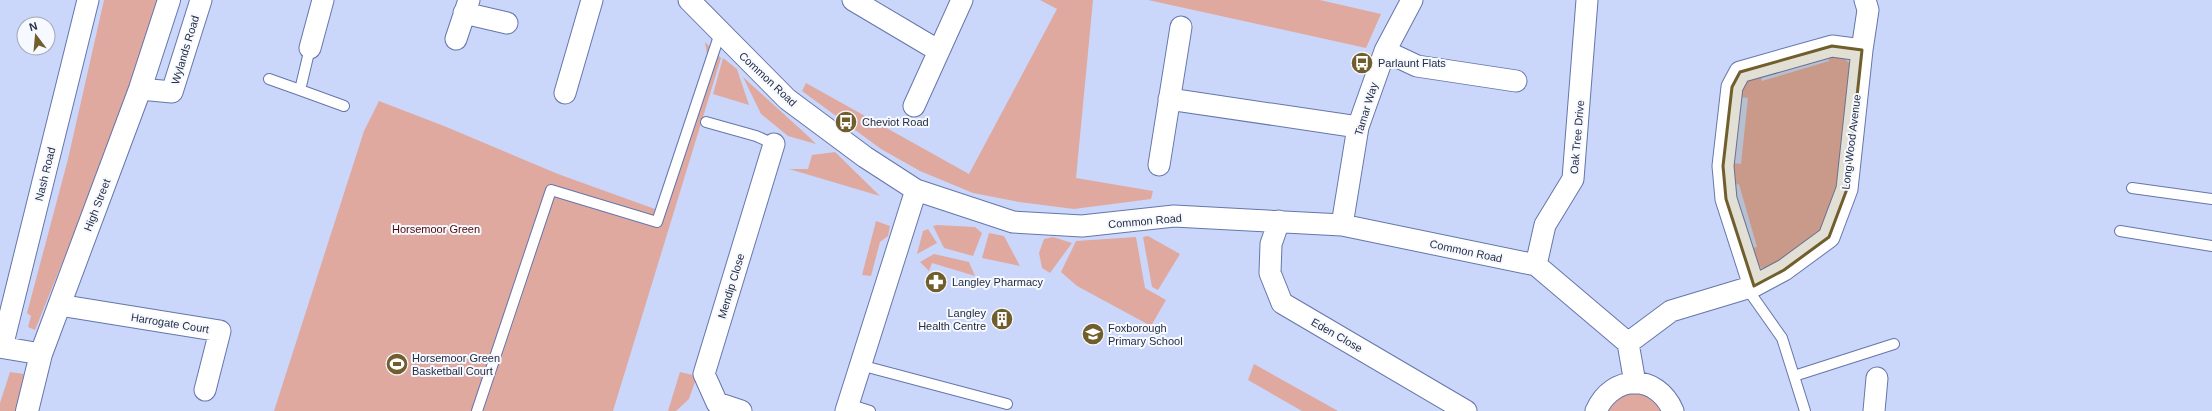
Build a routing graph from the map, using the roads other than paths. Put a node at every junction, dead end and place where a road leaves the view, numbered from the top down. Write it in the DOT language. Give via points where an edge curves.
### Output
graph roads {
  1 [pos="88,0"];
  2 [pos="169,0"];
  3 [pos="201,0"];
  4 [pos="323,0"];
  5 [pos="592,0"];
  6 [pos="853,0"];
  7 [pos="962,0"];
  8 [pos="1412,0"];
  9 [pos="1587,0"];
  10 [pos="1865,0"];
  11 [pos="695,2"];
  12 [pos="467,7"];
  13 [pos="507,23"];
  14 [pos="1181,27"];
  15 [pos="720,33"];
  16 [pos="456,39"];
  17 [pos="310,48"];
  18 [pos="1862,50"];
  19 [pos="939,51"];
  20 [pos="1385,51"];
  21 [pos="268,79"];
  22 [pos="1516,80"];
  23 [pos="140,90"];
  24 [pos="300,90"];
  25 [pos="565,93"];
  26 [pos="1169,99"];
  27 [pos="344,106"];
  28 [pos="914,106"];
  29 [pos="706,122"];
  30 [pos="1358,127"];
  31 [pos="774,144"];
  32 [pos="1159,165"];
  33 [pos="2132,188"];
  34 [pos="916,190"];
  35 [pos="2212,199"];
  36 [pos="1279,221"];
  37 [pos="1342,225"];
  38 [pos="2120,231"];
  39 [pos="2212,246"];
  40 [pos="1536,266"];
  41 [pos="1750,287"];
  42 [pos="59,305"];
  43 [pos="1628,343"];
  44 [pos="1894,344"];
  45 [pos="1,347"];
  46 [pos="41,354"];
  47 [pos="860,365"];
  48 [pos="1794,376"];
  49 [pos="1877,378"];
  50 [pos="1635,382"];
  51 [pos="205,390"];
  52 [pos="1007,404"];
  53 [pos="847,408"];
  54 [pos="27,411"];
  55 [pos="477,411"];
  56 [pos="741,411"];
  57 [pos="870,411"];
  58 [pos="1466,411"];
  59 [pos="1596,411"];
  60 [pos="1673,411"];
  61 [pos="1805,411"];
  62 [pos="1874,411"];
  1 -- 45 [label="street, Nash Road"];
  2 -- 23 [label="main road, High Street"];
  3 -- 23 [label="street, Wylands Road" via="172,92"];
  4 -- 17 [label="street"];
  5 -- 25 [label="street"];
  6 -- 19 [label="street"];
  7 -- 19 [label="street"];
  8 -- 20 [label="street, Tamar Way"];
  9 -- 40 [label="street, Oak Tree Drive" via="1573,179 1545,225"];
  10 -- 18 [label="street, Long Wood Avenue" via="1868,10"];
  11 -- 15 [label="street, Common Road"];
  12 -- 13 [label="street"];
  12 -- 16 [label="street"];
  14 -- 26 [label="street"];
  15 -- 34 [label="street, Common Road" via="787,99 865,157"];
  15 -- 55 [label="lane" via="657,222 551,190"];
  17 -- 24 [label="lane"];
  18 -- 41 [label="street, Long Wood Avenue" via="1847,189 1829,237 1784,270"];
  18 -- 41 [label="street" via="1832,46 1740,72 1732,87 1723,166 1726,198"];
  19 -- 28 [label="street"];
  20 -- 22 [label="street" via="1417,66"];
  20 -- 30 [label="street, Tamar Way"];
  21 -- 24 [label="lane"];
  23 -- 42 [label="main road, High Street"];
  24 -- 27 [label="lane"];
  26 -- 30 [label="street"];
  26 -- 32 [label="street"];
  29 -- 31 [label="lane" via="756,136"];
  30 -- 37 [label="street, Tamar Way"];
  31 -- 56 [label="street, Mendip Close" via="704,374 717,403"];
  33 -- 35 [label="lane"];
  34 -- 36 [label="street, Common Road" via="1012,222 1082,226 1174,216"];
  34 -- 47 [label="street"];
  36 -- 37 [label="street, Common Road"];
  36 -- 58 [label="street, Eden Close" via="1271,244 1270,273 1282,303"];
  37 -- 40 [label="street, Common Road"];
  38 -- 39 [label="lane"];
  40 -- 43 [label="street, Common Road"];
  41 -- 43 [label="street, Long Wood Avenue" via="1671,311"];
  41 -- 48 [label="lane" via="1782,338"];
  42 -- 46 [label="main road, High Street"];
  42 -- 51 [label="street, Harrogate Court" via="220,331"];
  43 -- 50 [label="street"];
  44 -- 48 [label="lane"];
  45 -- 46 [label="street"];
  46 -- 54 [label="main road, High Street"];
  47 -- 52 [label="lane"];
  47 -- 53 [label="street"];
  48 -- 61 [label="lane"];
  49 -- 62 [label="street"];
  50 -- 59 [label="street" via="1621,384 1609,391 1600,401"];
  50 -- 60 [label="street" via="1648,385 1660,392"];
  53 -- 57 [label="lane"];
}
